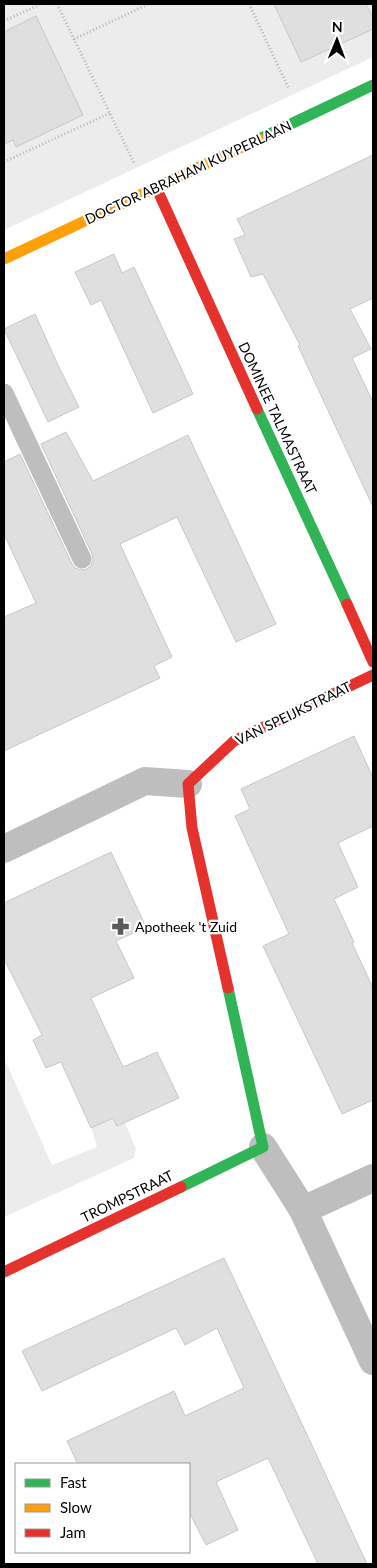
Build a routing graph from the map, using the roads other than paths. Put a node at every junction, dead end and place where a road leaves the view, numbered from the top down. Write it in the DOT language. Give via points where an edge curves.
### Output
graph roads {
  1 [pos="373,85"];
  2 [pos="152,189"];
  3 [pos="4,259"];
  4 [pos="4,393"];
  5 [pos="82,559"];
  6 [pos="373,662"];
  7 [pos="373,675"];
  8 [pos="188,784"];
  9 [pos="4,849"];
  10 [pos="263,1147"];
  11 [pos="373,1178"];
  12 [pos="303,1210"];
  13 [pos="4,1272"];
  14 [pos="373,1361"];
  1 -- 2 [label="street, DOCTOR ABRAHAM KUYPERLAAN"];
  2 -- 3 [label="street, DOCTOR ABRAHAM KUYPERLAAN"];
  2 -- 6 [label="street, DOMINEE TALMASTRAAT"];
  4 -- 5 [label="lane"];
  7 -- 8 [label="street, VAN SPEIJKSTRAAT" via="234,741"];
  8 -- 9 [label="street" via="145,780"];
  8 -- 10 [label="street" via="192,828"];
  10 -- 12 [label="street"];
  10 -- 13 [label="street, TROMPSTRAAT"];
  11 -- 12 [label="street"];
  12 -- 14 [label="street"];
}
